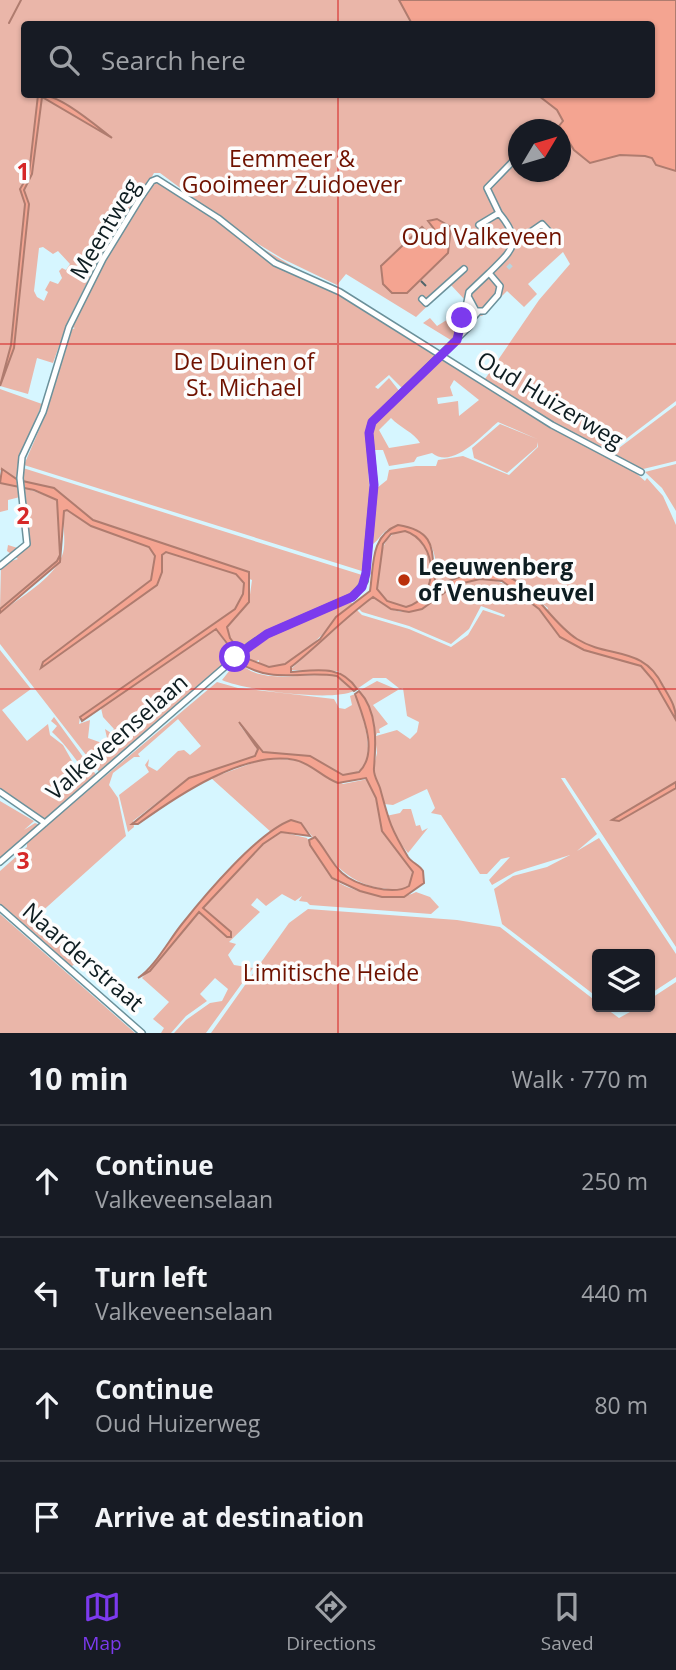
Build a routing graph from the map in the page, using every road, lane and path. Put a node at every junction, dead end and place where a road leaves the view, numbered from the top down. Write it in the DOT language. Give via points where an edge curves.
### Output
graph roads {
  1 [pos="508,167"];
  2 [pos="499,214"];
  3 [pos="478,225"];
  4 [pos="552,236"];
  5 [pos="513,244"];
  6 [pos="503,259"];
  7 [pos="508,265"];
  8 [pos="464,269"];
  9 [pos="489,273"];
  10 [pos="469,298"];
  11 [pos="422,299"];
  12 [pos="478,312"];
  13 [pos="464,315"];
  14 [pos="470,327"];
  15 [pos="457,340"];
  16 [pos="440,357"];
  17 [pos="641,472"];
  18 [pos="0,566"];
  19 [pos="0,792"];
  20 [pos="45,823"];
  21 [pos="0,862"];
  22 [pos="0,908"];
  23 [pos="142,1033"];
  1 -- 2 [label="street" via="487,188"];
  2 -- 3 [label="street"];
  2 -- 5 [label="street" via="511,228"];
  4 -- 5 [label="street" via="542,224"];
  5 -- 6 [label="street"];
  6 -- 7 [label="street"];
  6 -- 9 [label="street"];
  8 -- 11 [label="street" via="426,303"];
  9 -- 10 [label="street" via="469,292"];
  9 -- 12 [label="street" via="501,290"];
  10 -- 12 [label="street"];
  10 -- 13 [label="street"];
  12 -- 13 [label="street" via="470,321"];
  13 -- 15 [label="street"];
  14 -- 15 [label="street, Oud Huizerweg"];
  15 -- 16 [label="street, Oud Huizerweg"];
  16 -- 17 [label="street, Oud Huizerweg"];
  16 -- 18 [label="street, Meentweg" via="340,292 275,263 218,218 157,179 152,181 103,259 69,327 43,412 22,457 27,544"];
  16 -- 20 [label="street, Valkeveenselaan" via="372,422 374,489 362,587 352,597 267,634 243,650"];
  19 -- 20 [label="street"];
  20 -- 21 [label="street, Valkeveenselaan"];
  22 -- 23 [label="street, Naarderstraat"];
}
